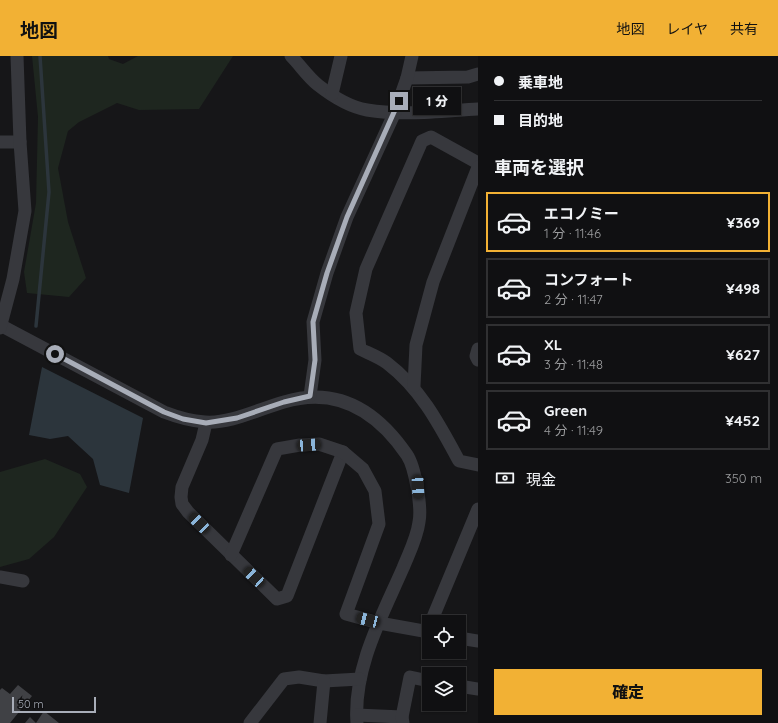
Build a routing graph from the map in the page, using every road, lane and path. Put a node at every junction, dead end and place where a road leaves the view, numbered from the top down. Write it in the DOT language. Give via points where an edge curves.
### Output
graph roads {
  1 [pos="17,56"];
  2 [pos="291,56"];
  3 [pos="342,56"];
  4 [pos="412,56"];
  5 [pos="478,74"];
  6 [pos="407,78"];
  7 [pos="332,94"];
  8 [pos="478,109"];
  9 [pos="395,112"];
  10 [pos="0,142"];
  11 [pos="20,142"];
  12 [pos="478,163"];
  13 [pos="478,167"];
  14 [pos="0,326"];
  15 [pos="478,349"];
  16 [pos="478,360"];
  17 [pos="414,386"];
  18 [pos="310,396"];
  19 [pos="206,423"];
  20 [pos="344,452"];
  21 [pos="478,465"];
  22 [pos="478,509"];
  23 [pos="232,555"];
  24 [pos="0,578"];
  25 [pos="23,581"];
  26 [pos="434,615"];
  27 [pos="379,622"];
  28 [pos="422,627"];
  29 [pos="466,639"];
  30 [pos="478,642"];
  31 [pos="360,680"];
  32 [pos="422,680"];
  33 [pos="324,681"];
  34 [pos="466,687"];
  35 [pos="478,690"];
  36 [pos="357,719"];
  37 [pos="403,720"];
  38 [pos="250,723"];
  39 [pos="320,723"];
  1 -- 11 [label="street"];
  2 -- 7 [label="street" via="317,85"];
  3 -- 7 [label="street"];
  4 -- 6 [label="street"];
  5 -- 6 [label="street" via="468,77"];
  6 -- 9 [label="street"];
  7 -- 9 [label="street" via="367,110"];
  8 -- 9 [label="street"];
  9 -- 18 [label="street" via="347,217 327,273 313,322 315,360"];
  10 -- 11 [label="street"];
  11 -- 14 [label="street" via="25,211 14,279"];
  12 -- 17 [label="street" via="431,137 422,141 366,269 356,313 360,349 386,362"];
  13 -- 17 [label="street" via="433,282 416,345"];
  14 -- 19 [label="street" via="164,412"];
  15 -- 16 [label="street"];
  17 -- 21 [label="street" via="430,408 459,461"];
  18 -- 19 [label="street" via="237,418"];
  18 -- 27 [label="street" via="340,400 369,413 394,436 409,458 418,487 420,521"];
  19 -- 23 [label="street" via="202,440 182,487 182,504"];
  20 -- 23 [label="street" via="318,444 277,449"];
  20 -- 23 [label="street" via="287,596 277,599"];
  20 -- 27 [label="street" via="363,469 375,491 379,524 346,614"];
  22 -- 26 [label="street"];
  24 -- 25 [label="street"];
  27 -- 28 [label="street"];
  27 -- 31 [label="street" via="368,649"];
  29 -- 30 [label="street"];
  31 -- 33 [label="street"];
  31 -- 36 [label="street"];
  32 -- 37 [label="street" via="410,677"];
  33 -- 38 [label="street" via="299,677 284,679"];
  33 -- 39 [label="street"];
  34 -- 35 [label="street"];
  36 -- 37 [label="street"];
}
